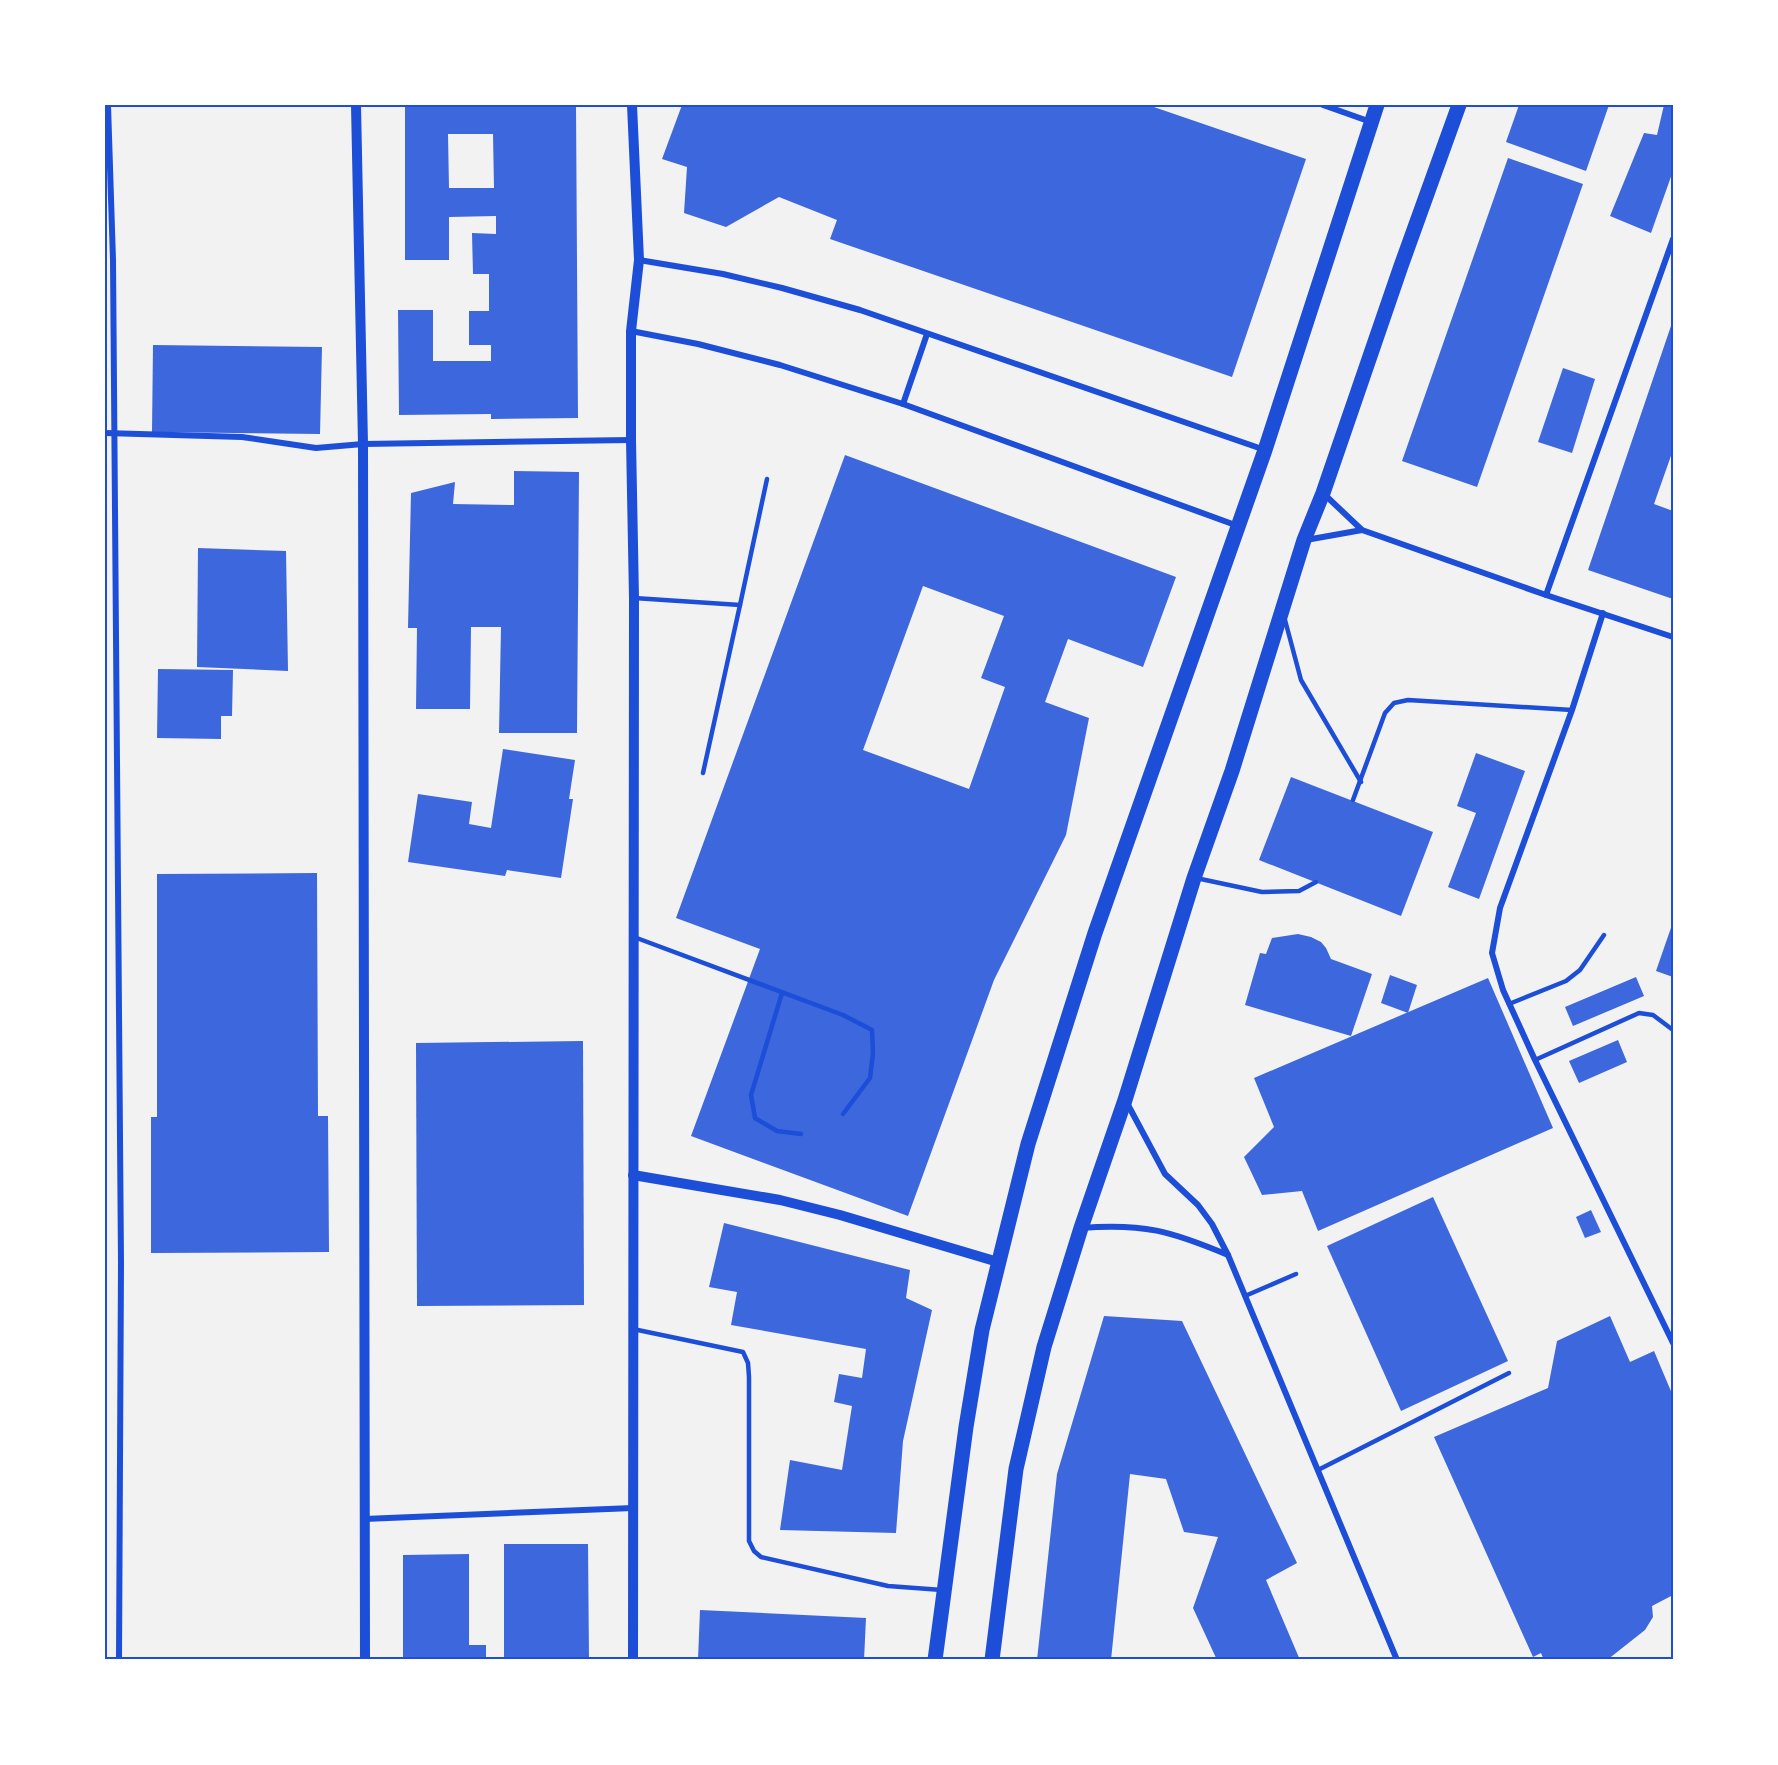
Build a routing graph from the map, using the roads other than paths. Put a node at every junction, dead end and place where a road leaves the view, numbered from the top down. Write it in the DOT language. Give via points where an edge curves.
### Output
graph roads {
  1 [pos="108,105"];
  2 [pos="356,105"];
  3 [pos="632,105"];
  4 [pos="1323,105"];
  5 [pos="1377,105"];
  6 [pos="1459,105"];
  7 [pos="1371,122"];
  8 [pos="1673,239"];
  9 [pos="639,260"];
  10 [pos="631,331"];
  11 [pos="927,334"];
  12 [pos="903,404"];
  13 [pos="105,433"];
  14 [pos="115,433"];
  15 [pos="631,440"];
  16 [pos="363,444"];
  17 [pos="1265,450"];
  18 [pos="766,479"];
  19 [pos="1323,493"];
  20 [pos="1238,526"];
  21 [pos="1362,531"];
  22 [pos="1304,540"];
  23 [pos="1546,595"];
  24 [pos="634,598"];
  25 [pos="740,604"];
  26 [pos="1282,610"];
  27 [pos="1603,613"];
  28 [pos="1673,637"];
  29 [pos="1572,710"];
  30 [pos="704,773"];
  31 [pos="1361,782"];
  32 [pos="1353,800"];
  33 [pos="1194,878"];
  34 [pos="1316,882"];
  35 [pos="1604,935"];
  36 [pos="634,938"];
  37 [pos="782,993"];
  38 [pos="1509,1004"];
  39 [pos="1673,1030"];
  40 [pos="1535,1060"];
  41 [pos="1125,1100"];
  42 [pos="843,1114"];
  43 [pos="801,1134"];
  44 [pos="633,1175"];
  45 [pos="1081,1228"];
  46 [pos="1228,1255"];
  47 [pos="998,1262"];
  48 [pos="1296,1274"];
  49 [pos="1245,1296"];
  50 [pos="633,1329"];
  51 [pos="1673,1343"];
  52 [pos="1509,1373"];
  53 [pos="1318,1470"];
  54 [pos="633,1508"];
  55 [pos="363,1519"];
  56 [pos="943,1590"];
  57 [pos="119,1660"];
  58 [pos="365,1660"];
  59 [pos="633,1660"];
  60 [pos="935,1660"];
  61 [pos="992,1660"];
  62 [pos="1397,1660"];
  1 -- 14 [label="street"];
  2 -- 16 [label="street"];
  3 -- 9 [label="street"];
  4 -- 7 [label="street"];
  5 -- 7 [label="main road"];
  6 -- 19 [label="main road"];
  7 -- 17 [label="main road"];
  8 -- 23 [label="street"];
  9 -- 10 [label="street"];
  9 -- 11 [label="street" via="782,288"];
  10 -- 12 [label="street" via="780,365"];
  10 -- 15 [label="street"];
  11 -- 12 [label="street"];
  11 -- 17 [label="street"];
  12 -- 20 [label="street"];
  13 -- 14 [label="street"];
  14 -- 16 [label="street" via="242,437 316,448"];
  14 -- 57 [label="street" via="121,1251"];
  15 -- 16 [label="street"];
  15 -- 24 [label="street"];
  16 -- 55 [label="street"];
  17 -- 20 [label="main road"];
  18 -- 25 [label="lane"];
  19 -- 21 [label="street"];
  19 -- 22 [label="main road"];
  20 -- 47 [label="main road" via="1095,933 1028,1144"];
  21 -- 22 [label="street"];
  21 -- 23 [label="street"];
  22 -- 26 [label="main road"];
  23 -- 27 [label="street"];
  24 -- 25 [label="lane"];
  24 -- 36 [label="street"];
  25 -- 30 [label="lane"];
  26 -- 31 [label="lane" via="1301,680"];
  26 -- 33 [label="main road"];
  27 -- 28 [label="street"];
  27 -- 29 [label="street"];
  29 -- 31 [label="lane" via="1408,700 1394,703 1385,713"];
  29 -- 38 [label="street" via="1500,908 1492,953"];
  31 -- 32 [label="lane"];
  33 -- 34 [label="lane" via="1262,892 1299,891"];
  33 -- 41 [label="main road"];
  35 -- 38 [label="lane" via="1580,970 1566,981"];
  36 -- 37 [label="lane"];
  36 -- 44 [label="street"];
  37 -- 42 [label="lane" via="872,1030 870,1078"];
  37 -- 43 [label="lane" via="751,1095 755,1118 777,1131"];
  38 -- 40 [label="street"];
  39 -- 40 [label="lane" via="1653,1015 1639,1013"];
  40 -- 51 [label="street"];
  41 -- 45 [label="main road"];
  41 -- 46 [label="street" via="1166,1174 1198,1205"];
  44 -- 47 [label="street" via="780,1200"];
  44 -- 50 [label="street"];
  45 -- 46 [label="street" via="1115,1225 1155,1229"];
  45 -- 61 [label="main road" via="1044,1347 1016,1468"];
  46 -- 49 [label="street"];
  47 -- 56 [label="main road" via="969,1405"];
  48 -- 49 [label="lane"];
  49 -- 53 [label="street"];
  50 -- 54 [label="street"];
  50 -- 56 [label="lane" via="743,1352 749,1377 749,1541 761,1557 888,1586"];
  52 -- 53 [label="lane"];
  53 -- 62 [label="street"];
  54 -- 55 [label="street"];
  54 -- 59 [label="street"];
  55 -- 58 [label="street"];
  56 -- 60 [label="main road"];
}
